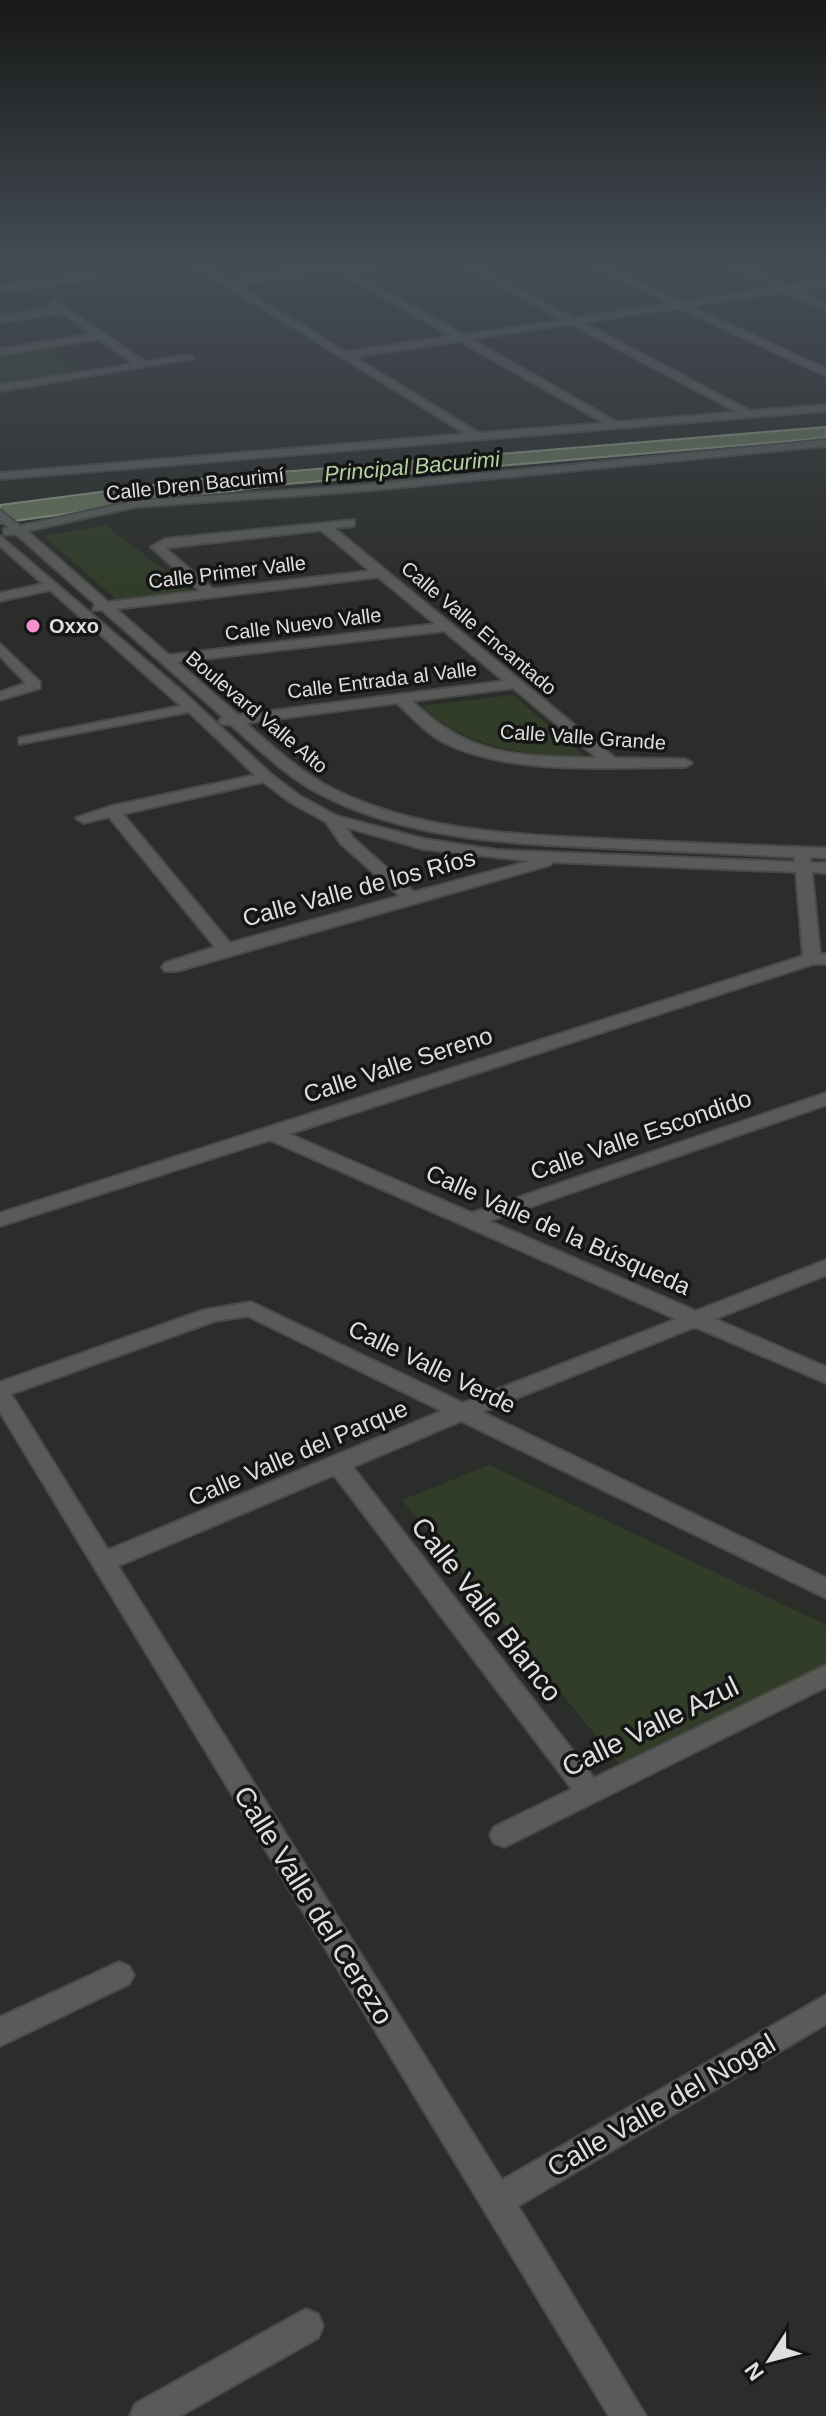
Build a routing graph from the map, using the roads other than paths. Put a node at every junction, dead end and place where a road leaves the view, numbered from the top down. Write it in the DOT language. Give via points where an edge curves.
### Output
graph roads {
  1 [pos="89,374"];
  2 [pos="377,374"];
  3 [pos="526,374"];
  4 [pos="672,374"];
  5 [pos="0,388"];
  6 [pos="826,408"];
  7 [pos="748,414"];
  8 [pos="612,423"];
  9 [pos="476,436"];
  10 [pos="826,443"];
  11 [pos="0,476"];
  12 [pos="350,523"];
  13 [pos="7,525"];
  14 [pos="324,526"];
  15 [pos="0,540"];
  16 [pos="381,573"];
  17 [pos="52,586"];
  18 [pos="211,594"];
  19 [pos="0,597"];
  20 [pos="106,607"];
  21 [pos="78,610"];
  22 [pos="447,627"];
  23 [pos="0,648"];
  24 [pos="163,660"];
  25 [pos="515,684"];
  26 [pos="0,696"];
  27 [pos="400,698"];
  28 [pos="190,708"];
  29 [pos="234,719"];
  30 [pos="206,724"];
  31 [pos="24,741"];
  32 [pos="609,761"];
  33 [pos="685,763"];
  34 [pos="266,777"];
  35 [pos="112,811"];
  36 [pos="84,818"];
  37 [pos="332,819"];
  38 [pos="826,853"];
  39 [pos="562,858"];
  40 [pos="802,860"];
  41 [pos="826,868"];
  42 [pos="411,898"];
  43 [pos="226,949"];
  44 [pos="819,959"];
  45 [pos="171,967"];
  46 [pos="826,1099"];
  47 [pos="269,1132"];
  48 [pos="0,1220"];
  49 [pos="472,1220"];
  50 [pos="826,1267"];
  51 [pos="696,1319"];
  52 [pos="826,1376"];
  53 [pos="0,1392"];
  54 [pos="464,1411"];
  55 [pos="338,1464"];
  56 [pos="103,1562"];
  57 [pos="826,1589"];
  58 [pos="826,1675"];
  59 [pos="589,1791"];
  60 [pos="504,1835"];
  61 [pos="119,1975"];
  62 [pos="826,2008"];
  63 [pos="0,2032"];
  64 [pos="496,2201"];
  65 [pos="306,2326"];
  66 [pos="147,2416"];
  67 [pos="629,2416"];
  1 -- 5 [label="street"];
  2 -- 9 [label="street"];
  3 -- 8 [label="street"];
  4 -- 7 [label="street"];
  6 -- 7 [label="street"];
  7 -- 8 [label="street"];
  8 -- 9 [label="street"];
  9 -- 11 [label="street"];
  10 -- 13 [label="street, Calle Dren Bacurimí" via="363,488 135,504"];
  12 -- 14 [label="street"];
  13 -- 20 [label="street, Boulevard Valle Alto"];
  14 -- 16 [label="street, Calle Valle Encantado"];
  14 -- 18 [label="street" via="157,547"];
  15 -- 17 [label="street, Boulevard Valle Alto"];
  16 -- 18 [label="street, Calle Primer Valle"];
  16 -- 22 [label="street, Calle Valle Encantado"];
  17 -- 19 [label="street"];
  17 -- 21 [label="street, Boulevard Valle Alto"];
  18 -- 20 [label="street, Calle Primer Valle"];
  20 -- 21 [label="street, Calle Primer Valle"];
  20 -- 24 [label="street, Boulevard Valle Alto"];
  21 -- 28 [label="street, Boulevard Valle Alto"];
  22 -- 24 [label="street, Calle Nuevo Valle"];
  22 -- 25 [label="street, Calle Valle Encantado"];
  23 -- 26 [label="street" via="35,685"];
  24 -- 29 [label="street, Boulevard Valle Alto"];
  25 -- 27 [label="street, Calle Entrada al Valle"];
  25 -- 32 [label="street, Calle Valle Encantado"];
  27 -- 29 [label="street, Calle Entrada al Valle"];
  27 -- 32 [label="street, Calle Valle Grande" via="433,730 467,746 525,757"];
  28 -- 30 [label="street, Boulevard Valle Alto"];
  28 -- 31 [label="street"];
  29 -- 30 [label="street, Calle Entrada al Valle"];
  29 -- 40 [label="street, Boulevard Valle Alto" via="318,789 409,824 506,838"];
  30 -- 34 [label="street, Boulevard Valle Alto"];
  32 -- 33 [label="street, Calle Valle Grande"];
  34 -- 35 [label="street"];
  34 -- 37 [label="street, Boulevard Valle Alto"];
  35 -- 36 [label="street"];
  35 -- 43 [label="street"];
  37 -- 39 [label="street, Boulevard Valle Alto" via="423,844"];
  37 -- 42 [label="street" via="347,841"];
  38 -- 40 [label="street, Boulevard Valle Alto"];
  39 -- 40 [label="street, Boulevard Valle Alto"];
  39 -- 42 [label="street, Calle Valle de los Ríos"];
  40 -- 41 [label="street, Boulevard Valle Alto"];
  40 -- 44 [label="street, Calle Valle Sereno"];
  42 -- 43 [label="street, Calle Valle de los Ríos"];
  43 -- 45 [label="street, Calle Valle de los Ríos"];
  44 -- 47 [label="street, Calle Valle Sereno"];
  46 -- 49 [label="street, Calle Valle Escondido"];
  47 -- 48 [label="street, Calle Valle Sereno"];
  47 -- 49 [label="street, Calle Valle de la Búsqueda"];
  49 -- 51 [label="street, Calle Valle de la Búsqueda"];
  50 -- 51 [label="street, Calle Valle del Parque"];
  51 -- 52 [label="street, Calle Valle de la Búsqueda"];
  51 -- 54 [label="street, Calle Valle del Parque"];
  53 -- 54 [label="street, Calle Valle Verde" via="212,1315 251,1309"];
  53 -- 56 [label="street, Calle Valle del Cerezo"];
  54 -- 55 [label="street, Calle Valle del Parque"];
  54 -- 57 [label="street, Calle Valle Verde"];
  55 -- 56 [label="street, Calle Valle del Parque"];
  55 -- 59 [label="street, Calle Valle Blanco"];
  56 -- 64 [label="street, Calle Valle del Cerezo"];
  58 -- 59 [label="street, Calle Valle Azul"];
  59 -- 60 [label="street, Calle Valle Azul"];
  61 -- 63 [label="street"];
  62 -- 64 [label="street, Calle Valle del Nogal"];
  64 -- 67 [label="street, Calle Valle del Cerezo"];
  65 -- 66 [label="street"];
}
